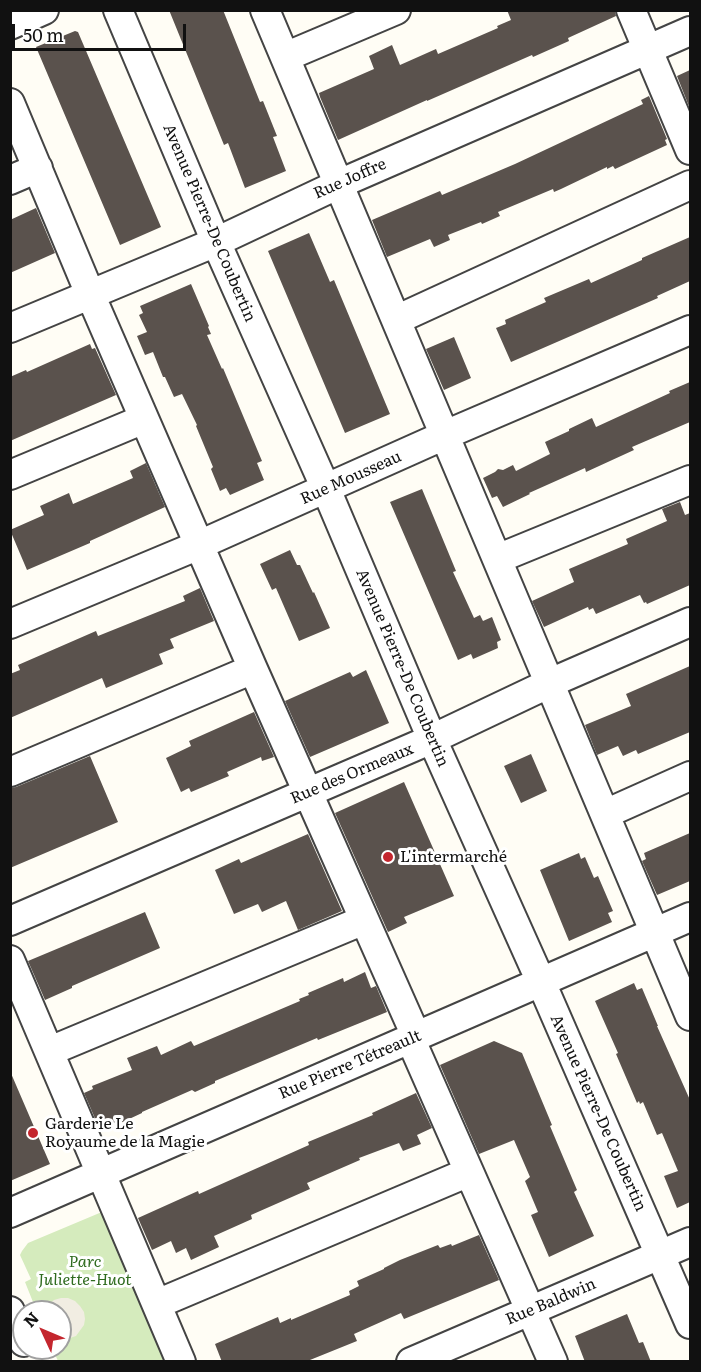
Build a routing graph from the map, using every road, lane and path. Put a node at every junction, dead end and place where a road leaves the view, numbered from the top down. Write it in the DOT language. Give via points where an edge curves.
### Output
graph roads {
  1 [pos="44,10"];
  2 [pos="118,10"];
  3 [pos="265,10"];
  4 [pos="396,10"];
  5 [pos="631,10"];
  6 [pos="10,25"];
  7 [pos="690,31"];
  8 [pos="648,50"];
  9 [pos="285,57"];
  10 [pos="10,104"];
  11 [pos="690,150"];
  12 [pos="38,168"];
  13 [pos="10,180"];
  14 [pos="339,184"];
  15 [pos="690,185"];
  16 [pos="216,242"];
  17 [pos="90,294"];
  18 [pos="396,320"];
  19 [pos="10,328"];
  20 [pos="690,330"];
  21 [pos="144,419"];
  22 [pos="445,435"];
  23 [pos="10,476"];
  24 [pos="690,480"];
  25 [pos="326,489"];
  26 [pos="199,545"];
  27 [pos="497,560"];
  28 [pos="690,622"];
  29 [pos="10,624"];
  30 [pos="253,669"];
  31 [pos="550,683"];
  32 [pos="432,740"];
  33 [pos="10,772"];
  34 [pos="690,777"];
  35 [pos="307,793"];
  36 [pos="605,814"];
  37 [pos="690,917"];
  38 [pos="364,920"];
  39 [pos="10,921"];
  40 [pos="655,932"];
  41 [pos="10,960"];
  42 [pos="541,982"];
  43 [pos="690,1016"];
  44 [pos="413,1037"];
  45 [pos="50,1052"];
  46 [pos="469,1172"];
  47 [pos="101,1173"];
  48 [pos="10,1213"];
  49 [pos="690,1242"];
  50 [pos="660,1255"];
  51 [pos="157,1304"];
  52 [pos="531,1310"];
  53 [pos="690,1324"];
  54 [pos="181,1362"];
  55 [pos="411,1362"];
  56 [pos="553,1362"];
  1 -- 6 [label="street"];
  2 -- 16 [label="street, Avenue Pierre-De Coubertin"];
  3 -- 9 [label="street"];
  4 -- 9 [label="street"];
  5 -- 8 [label="street"];
  7 -- 8 [label="street, Rue Joffre"];
  8 -- 11 [label="street"];
  8 -- 14 [label="street, Rue Joffre"];
  9 -- 14 [label="street"];
  10 -- 12 [label="street"];
  12 -- 13 [label="street"];
  12 -- 17 [label="street"];
  14 -- 16 [label="street, Rue Joffre"];
  14 -- 18 [label="street"];
  15 -- 18 [label="street"];
  16 -- 17 [label="street, Rue Joffre"];
  16 -- 25 [label="street, Avenue Pierre-De Coubertin"];
  17 -- 19 [label="street, Rue Joffre"];
  17 -- 21 [label="street"];
  18 -- 22 [label="street"];
  20 -- 22 [label="street, Rue Mousseau"];
  21 -- 23 [label="street"];
  21 -- 26 [label="street"];
  22 -- 25 [label="street, Rue Mousseau"];
  22 -- 27 [label="street"];
  24 -- 27 [label="street"];
  25 -- 26 [label="street, Rue Mousseau"];
  25 -- 32 [label="street, Avenue Pierre-De Coubertin"];
  26 -- 29 [label="street, Rue Mousseau"];
  26 -- 30 [label="street"];
  27 -- 31 [label="street"];
  28 -- 31 [label="street, Rue des Ormeaux"];
  30 -- 33 [label="street"];
  30 -- 35 [label="street"];
  31 -- 32 [label="street, Rue des Ormeaux"];
  31 -- 36 [label="street"];
  32 -- 35 [label="street, Rue des Ormeaux"];
  32 -- 42 [label="street, Avenue Pierre-De Coubertin"];
  34 -- 36 [label="street"];
  35 -- 38 [label="street"];
  35 -- 39 [label="street, Rue des Ormeaux"];
  36 -- 40 [label="street"];
  37 -- 40 [label="street, Rue Pierre Tétreault"];
  38 -- 44 [label="street"];
  38 -- 45 [label="street"];
  40 -- 42 [label="street, Rue Pierre Tétreault"];
  40 -- 43 [label="street"];
  41 -- 45 [label="street"];
  42 -- 44 [label="street, Rue Pierre Tétreault"];
  42 -- 50 [label="street, Avenue Pierre-De Coubertin"];
  44 -- 46 [label="street"];
  44 -- 47 [label="street, Rue Pierre Tétreault"];
  45 -- 47 [label="street"];
  46 -- 51 [label="street"];
  46 -- 52 [label="street"];
  47 -- 48 [label="street, Rue Pierre Tétreault"];
  47 -- 51 [label="street"];
  49 -- 50 [label="street, Rue Baldwin"];
  50 -- 52 [label="street, Rue Baldwin"];
  50 -- 53 [label="street, Avenue Pierre-De Coubertin"];
  51 -- 54 [label="street"];
  52 -- 55 [label="street, Rue Baldwin"];
  52 -- 56 [label="street"];
}
